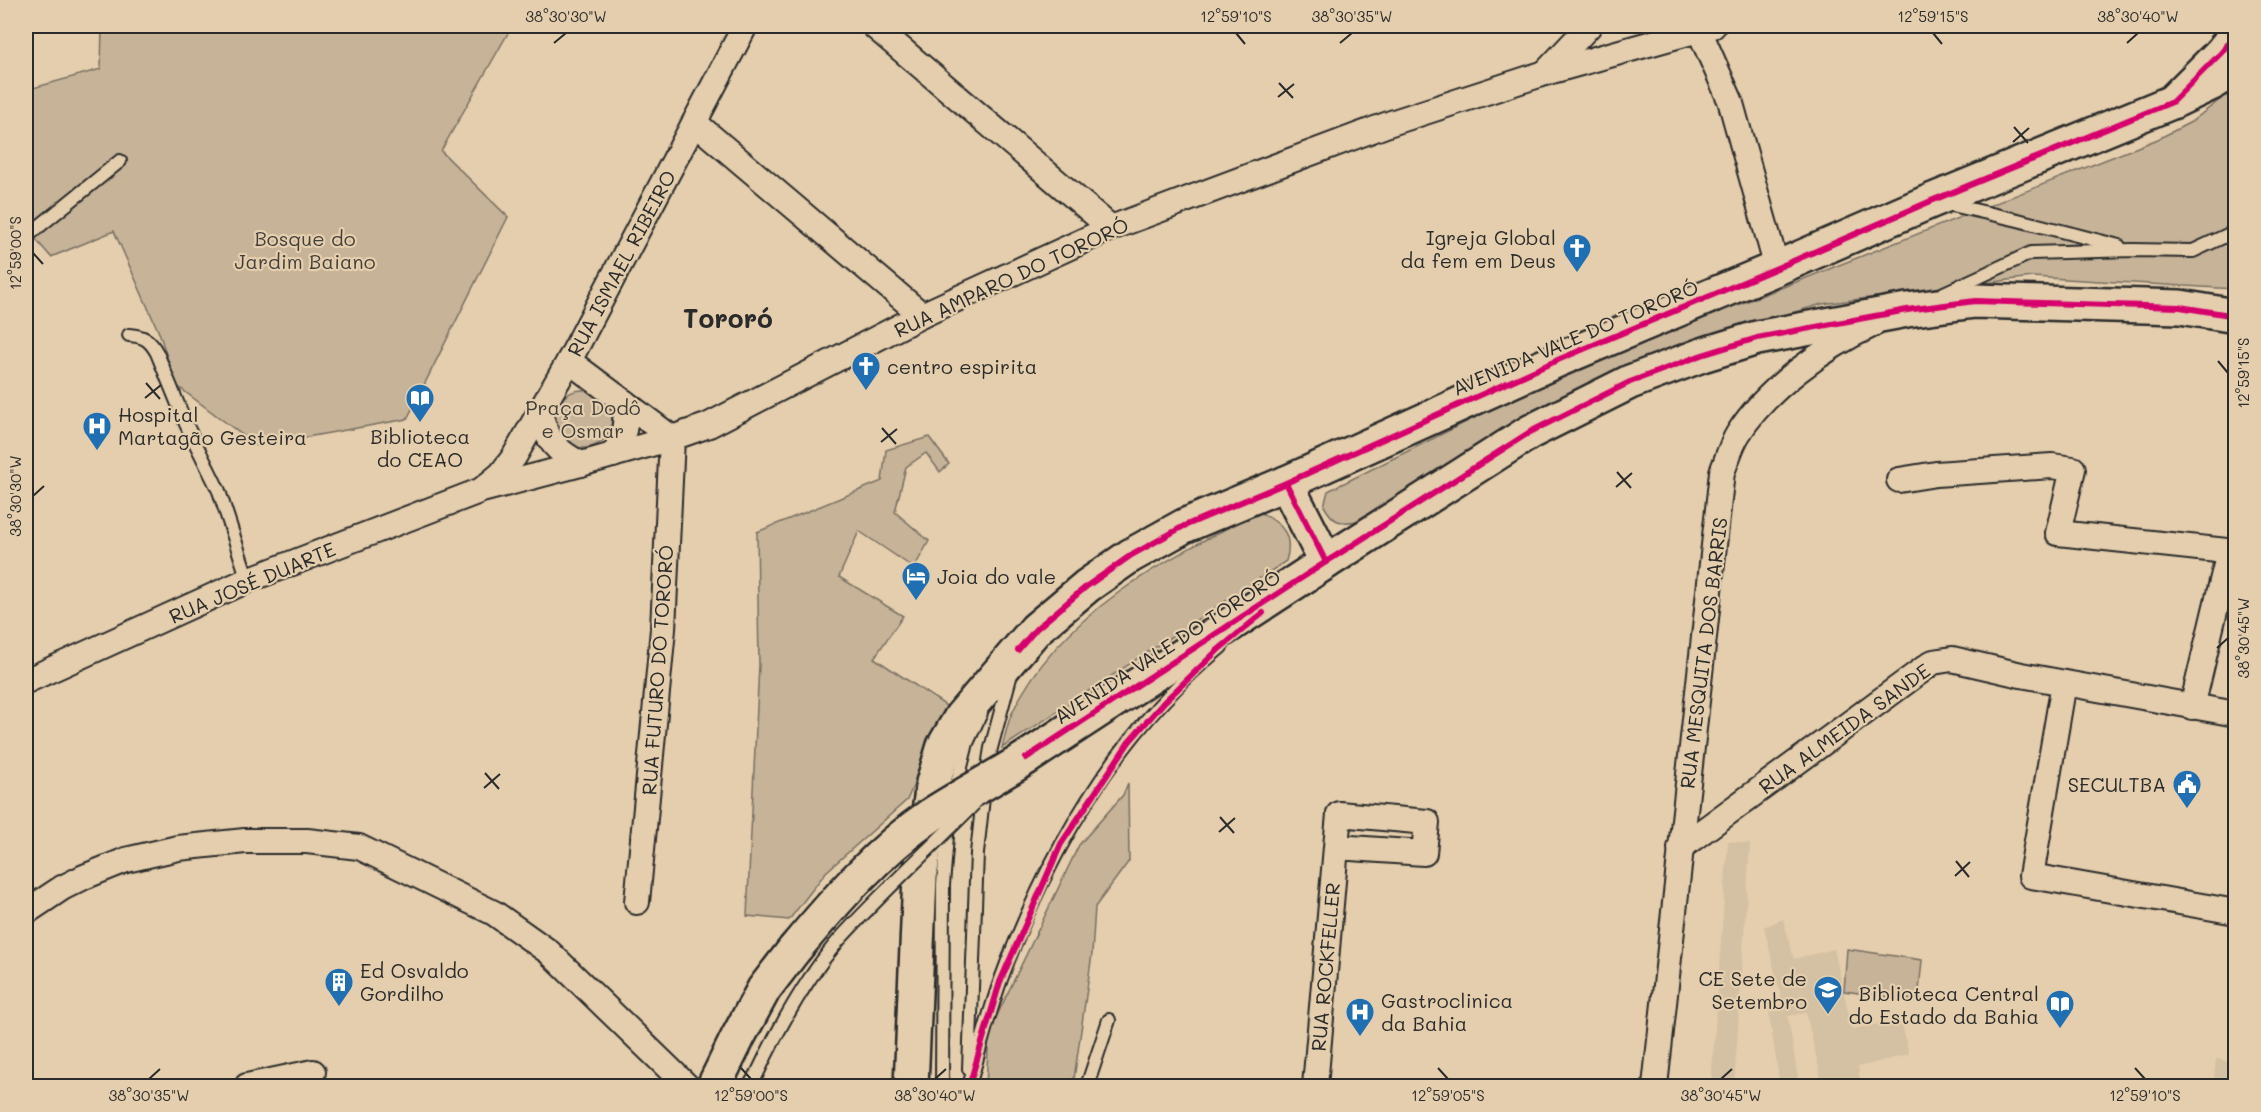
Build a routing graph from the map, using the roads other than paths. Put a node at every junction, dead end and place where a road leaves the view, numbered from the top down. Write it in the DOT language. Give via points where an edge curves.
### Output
graph roads {
  1 [pos="745,26"];
  2 [pos="874,26"];
  3 [pos="1569,26"];
  4 [pos="1589,26"];
  5 [pos="1706,28"];
  6 [pos="2235,34"];
  7 [pos="2235,68"];
  8 [pos="1545,73"];
  9 [pos="2172,102"];
  10 [pos="695,123"];
  11 [pos="120,161"];
  12 [pos="1931,201"];
  13 [pos="1111,228"];
  14 [pos="2235,231"];
  15 [pos="26,237"];
  16 [pos="2132,250"];
  17 [pos="1777,268"];
  18 [pos="1907,310"];
  19 [pos="922,315"];
  20 [pos="2235,316"];
  21 [pos="129,335"];
  22 [pos="569,361"];
  23 [pos="624,402"];
  24 [pos="540,413"];
  25 [pos="672,438"];
  26 [pos="613,455"];
  27 [pos="581,464"];
  28 [pos="1899,480"];
  29 [pos="1286,483"];
  30 [pos="482,490"];
  31 [pos="2232,552"];
  32 [pos="1326,562"];
  33 [pos="248,580"];
  34 [pos="1018,650"];
  35 [pos="26,681"];
  36 [pos="2064,683"];
  37 [pos="2192,706"];
  38 [pos="2235,714"];
  39 [pos="1015,765"];
  40 [pos="1336,847"];
  41 [pos="1680,848"];
  42 [pos="637,902"];
  43 [pos="26,912"];
  44 [pos="2235,912"];
  45 [pos="1109,1020"];
  46 [pos="313,1072"];
  47 [pos="757,1080"];
  48 [pos="247,1086"];
  49 [pos="687,1086"];
  50 [pos="714,1086"];
  51 [pos="749,1086"];
  52 [pos="763,1086"];
  53 [pos="911,1086"];
  54 [pos="942,1086"];
  55 [pos="969,1086"];
  56 [pos="1087,1086"];
  57 [pos="1315,1086"];
  58 [pos="1655,1086"];
  1 -- 10 [label="street, RUA ISMAEL RIBEIRO"];
  2 -- 13 [label="street"];
  3 -- 8 [label="street"];
  4 -- 8 [label="street"];
  5 -- 8 [label="street, RUA AMPARO DO TORORÓ"];
  5 -- 17 [label="street"];
  6 -- 9 [label="street"];
  7 -- 9 [label="street, AVENIDA VALE DO TORORÓ"];
  8 -- 13 [label="street, RUA AMPARO DO TORORÓ" via="1391,123"];
  9 -- 12 [label="street, AVENIDA VALE DO TORORÓ"];
  10 -- 19 [label="street"];
  10 -- 22 [label="street, RUA ISMAEL RIBEIRO"];
  11 -- 15 [label="lane"];
  12 -- 16 [label="lane"];
  12 -- 17 [label="street, AVENIDA VALE DO TORORÓ"];
  13 -- 19 [label="street, RUA AMPARO DO TORORÓ"];
  14 -- 16 [label="lane" via="2193,251"];
  16 -- 18 [label="lane" via="2031,253"];
  17 -- 29 [label="street, AVENIDA VALE DO TORORÓ" via="1560,359"];
  18 -- 20 [label="street, AVENIDA VALE DO TORORÓ" via="1975,301 2180,307"];
  18 -- 32 [label="street, AVENIDA VALE DO TORORÓ" via="1757,338 1630,382 1530,432"];
  18 -- 41 [label="street, RUA MESQUITA DOS BARRIS" via="1847,336 1757,407 1737,436 1722,472"];
  19 -- 25 [label="street, RUA AMPARO DO TORORÓ" via="709,425"];
  21 -- 33 [label="lane" via="142,336 157,353 219,491"];
  22 -- 23 [label="street"];
  22 -- 24 [label="street, RUA ISMAEL RIBEIRO"];
  23 -- 25 [label="street"];
  23 -- 26 [label="street" via="626,429"];
  24 -- 27 [label="street" via="553,445"];
  24 -- 30 [label="street, RUA ISMAEL RIBEIRO" via="514,457"];
  25 -- 26 [label="street, RUA AMPARO DO TORORÓ"];
  25 -- 42 [label="street, RUA FUTURO DO TORORÓ" via="663,629"];
  26 -- 27 [label="street, RUA AMPARO DO TORORÓ"];
  27 -- 30 [label="street, RUA AMPARO DO TORORÓ"];
  28 -- 31 [label="street" via="2052,466 2073,469 2058,533"];
  29 -- 32 [label="street"];
  29 -- 34 [label="street, AVENIDA VALE DO TORORÓ" via="1184,526 1130,556 1062,606"];
  30 -- 33 [label="street, RUA JOSÉ DUARTE"];
  31 -- 37 [label="street"];
  32 -- 39 [label="street, AVENIDA VALE DO TORORÓ"];
  32 -- 55 [label="lane, AVENIDA VALE DO TORORÓ" via="1218,650 1164,702 1102,779 1060,844 1031,908 1000,982"];
  33 -- 35 [label="street, RUA JOSÉ DUARTE"];
  34 -- 53 [label="street, AVENIDA VALE DO TORORÓ" via="961,717 944,746 933,783 920,877"];
  34 -- 54 [label="lane" via="967,743 948,821 943,885"];
  34 -- 55 [label="lane, AVENIDA VALE DO TORORÓ" via="990,748 982,798"];
  36 -- 37 [label="street, RUA ALMEIDA SANDE"];
  36 -- 41 [label="street, RUA ALMEIDA SANDE" via="1952,659 1934,662"];
  36 -- 44 [label="street" via="2031,876"];
  37 -- 38 [label="street, RUA ALMEIDA SANDE"];
  39 -- 47 [label="lane, bridge" via="837,943 800,993 772,1042"];
  39 -- 50 [label="street, AVENIDA VALE DO TORORÓ, bridge" via="931,816 855,880 764,989"];
  40 -- 57 [label="street, RUA ROCKFELLER"];
  41 -- 58 [label="street, RUA MESQUITA DOS BARRIS"];
  43 -- 49 [label="street" via="84,877 126,860 178,848 246,841 307,841 359,847 494,913 549,952"];
  45 -- 56 [label="lane"];
  46 -- 48 [label="street"];
  47 -- 51 [label="lane"];
  47 -- 52 [label="lane"];
}
